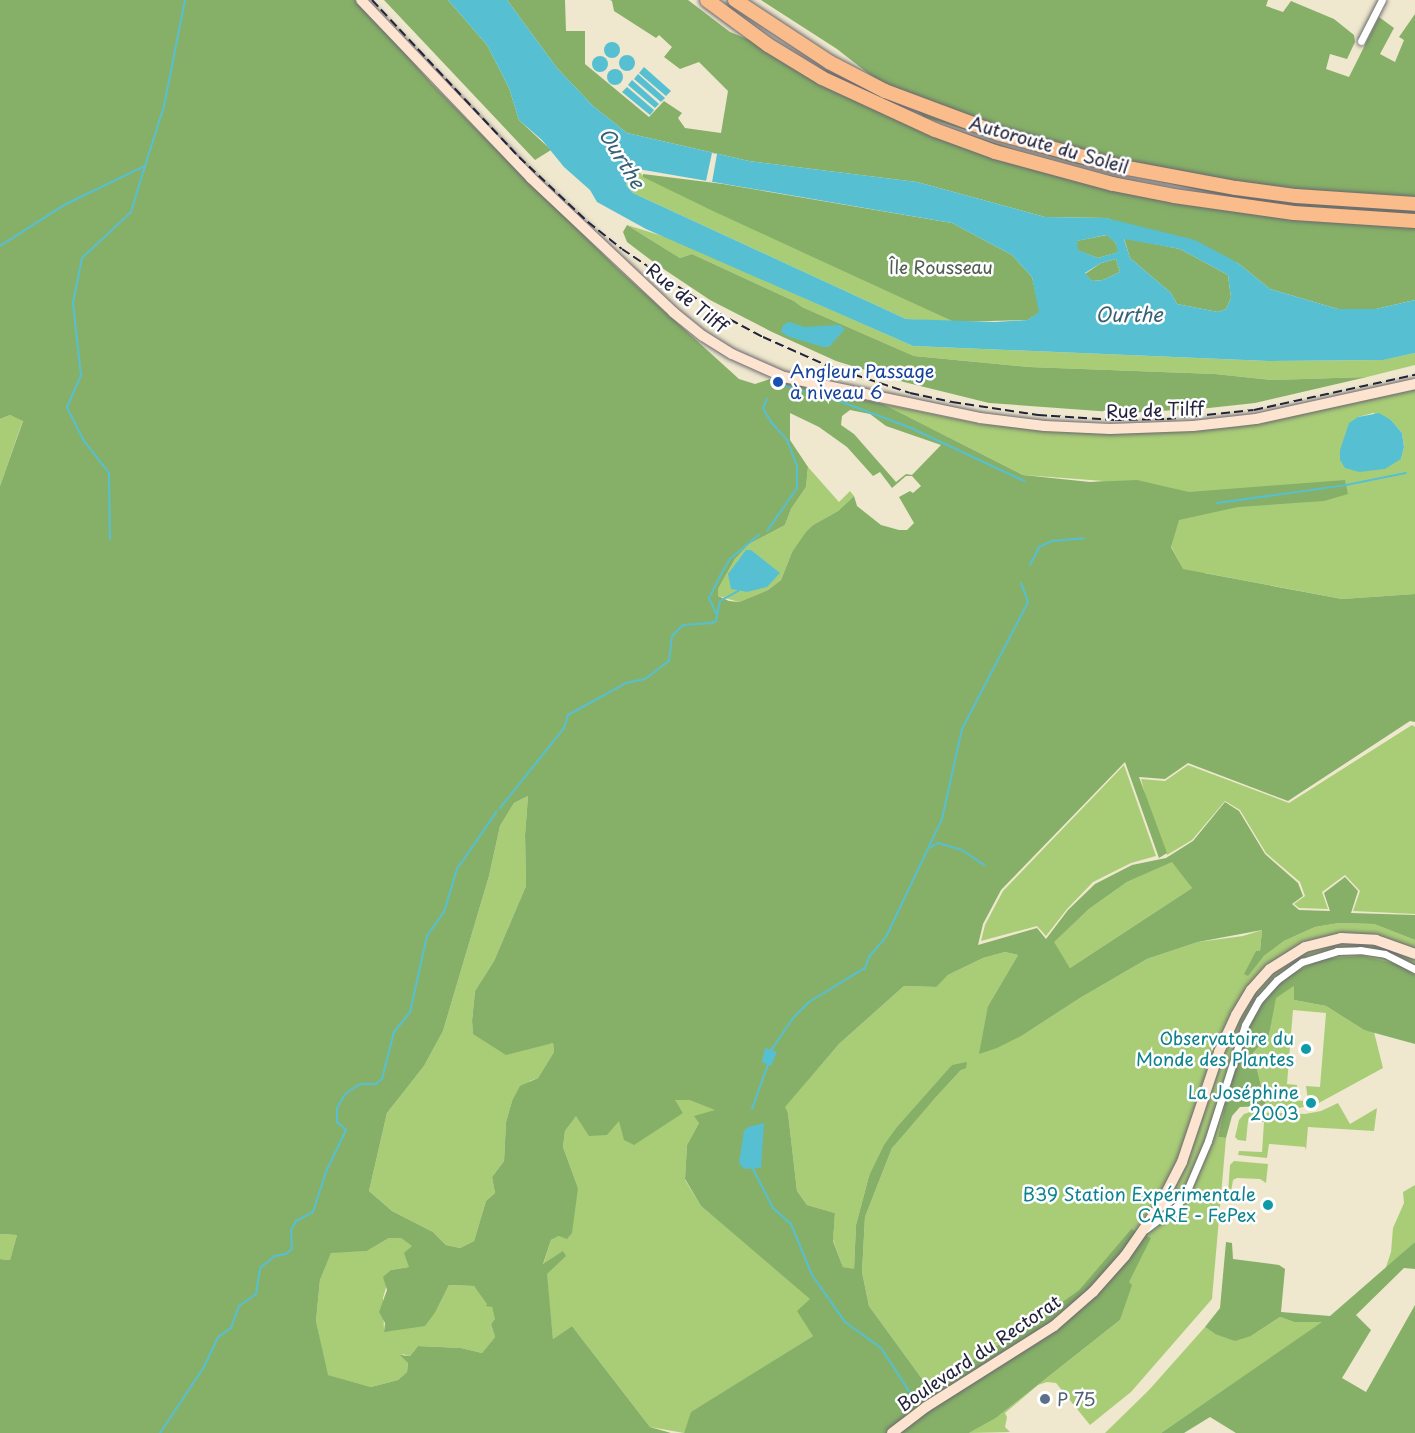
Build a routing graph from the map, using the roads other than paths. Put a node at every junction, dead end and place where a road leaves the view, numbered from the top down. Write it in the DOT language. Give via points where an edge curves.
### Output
graph roads {
  1 [pos="361,0"];
  2 [pos="707,0"];
  3 [pos="735,0"];
  4 [pos="1382,0"];
  5 [pos="1360,41"];
  6 [pos="1415,204"];
  7 [pos="1415,221"];
  8 [pos="1415,384"];
  9 [pos="1415,954"];
  10 [pos="1415,969"];
  11 [pos="1188,1188"];
  12 [pos="1159,1207"];
  13 [pos="1145,1230"];
  14 [pos="892,1433"];
  1 -- 8 [label="main road, Rue de Tilff" via="531,178 673,312 732,354 784,377 980,418 1110,429 1256,419"];
  2 -- 7 [label="highway, Autoroute du Soleil" via="768,45 822,78 925,126 995,152 1113,184 1184,198 1294,213"];
  3 -- 6 [label="highway, Autoroute du Soleil" via="830,62 885,91 1011,138 1117,166 1236,188"];
  4 -- 5 [label="street"];
  9 -- 12 [label="main road, Boulevard du Rectorat" via="1376,940 1331,939 1294,952 1262,978 1243,1002 1224,1040 1188,1148"];
  10 -- 11 [label="street" via="1385,954 1337,951 1302,962 1277,980 1259,1000 1245,1025 1208,1141"];
  11 -- 12 [label="street"];
  11 -- 13 [label="street" via="1178,1206"];
  12 -- 13 [label="main road, Boulevard du Rectorat"];
  13 -- 14 [label="main road, Boulevard du Rectorat" via="1110,1274 1066,1316"];
}
